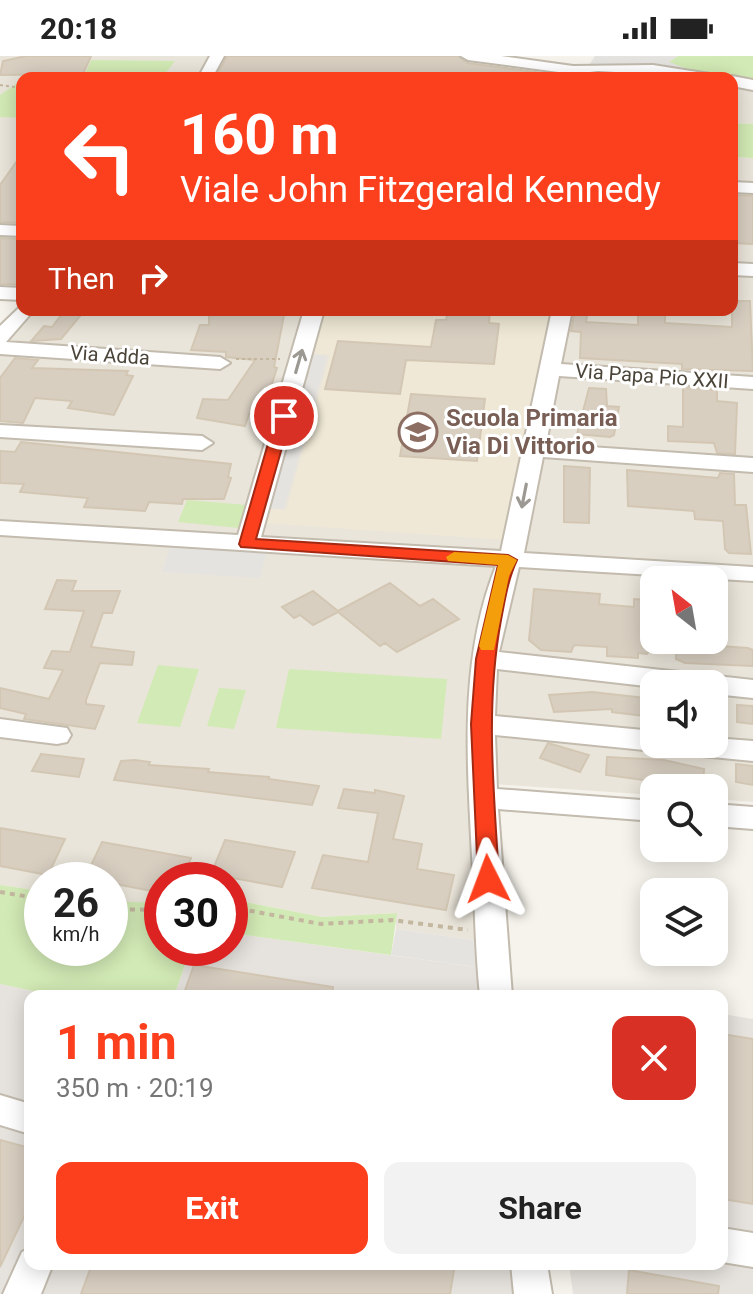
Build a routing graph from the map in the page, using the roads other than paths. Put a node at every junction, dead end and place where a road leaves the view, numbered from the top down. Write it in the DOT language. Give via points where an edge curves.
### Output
graph roads {
  1 [pos="468,56"];
  2 [pos="528,64"];
  3 [pos="521,72"];
  4 [pos="576,72"];
  5 [pos="600,72"];
  6 [pos="672,72"];
  7 [pos="19,316"];
  8 [pos="312,316"];
  9 [pos="561,316"];
  10 [pos="0,338"];
  11 [pos="0,348"];
  12 [pos="220,363"];
  13 [pos="550,369"];
  14 [pos="753,383"];
  15 [pos="0,431"];
  16 [pos="202,443"];
  17 [pos="534,450"];
  18 [pos="753,465"];
  19 [pos="0,528"];
  20 [pos="247,544"];
  21 [pos="508,560"];
  22 [pos="753,574"];
  23 [pos="485,659"];
  24 [pos="640,676"];
  25 [pos="728,686"];
  26 [pos="753,689"];
  27 [pos="481,724"];
  28 [pos="0,728"];
  29 [pos="57,735"];
  30 [pos="640,740"];
  31 [pos="728,749"];
  32 [pos="753,751"];
  33 [pos="484,798"];
  34 [pos="640,810"];
  35 [pos="728,816"];
  36 [pos="753,818"];
  37 [pos="496,990"];
  38 [pos="0,1110"];
  39 [pos="24,1117"];
  40 [pos="728,1246"];
  41 [pos="753,1250"];
  42 [pos="32,1270"];
  43 [pos="530,1270"];
  44 [pos="22,1294"];
  45 [pos="533,1294"];
  1 -- 2 [label="street"];
  2 -- 3 [label="street"];
  2 -- 4 [label="street"];
  5 -- 6 [label="street"];
  7 -- 10 [label="street"];
  20 -- 8 [label="street, one-way"];
  9 -- 13 [label="street"];
  11 -- 12 [label="street, Via Adda"];
  13 -- 14 [label="street, Via Papa Pio XXII"];
  13 -- 17 [label="street"];
  15 -- 16 [label="street"];
  17 -- 18 [label="street"];
  17 -- 21 [label="street, one-way"];
  19 -- 20 [label="street"];
  20 -- 21 [label="street"];
  21 -- 22 [label="street"];
  21 -- 23 [label="street"];
  23 -- 24 [label="street"];
  23 -- 27 [label="street"];
  25 -- 26 [label="street"];
  27 -- 30 [label="street"];
  27 -- 33 [label="street"];
  28 -- 29 [label="street"];
  31 -- 32 [label="street"];
  33 -- 34 [label="street"];
  33 -- 37 [label="street"];
  35 -- 36 [label="street"];
  38 -- 39 [label="street"];
  40 -- 41 [label="street"];
  42 -- 44 [label="street"];
  43 -- 45 [label="street"];
}
